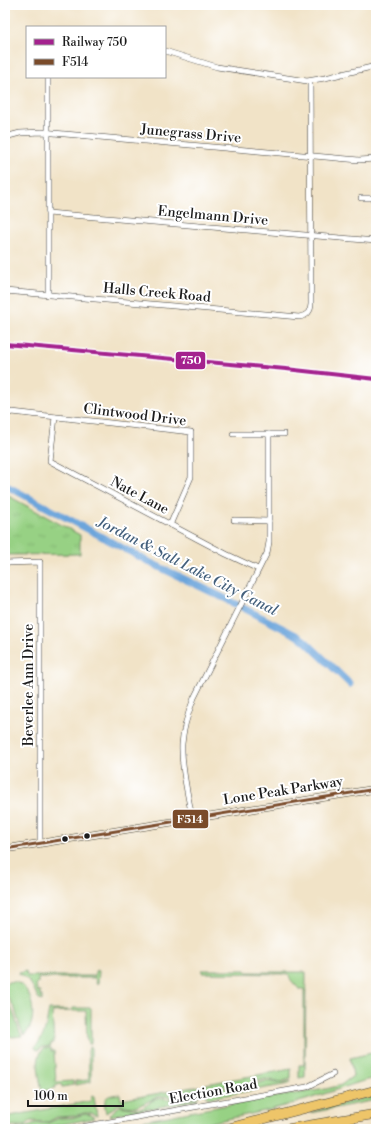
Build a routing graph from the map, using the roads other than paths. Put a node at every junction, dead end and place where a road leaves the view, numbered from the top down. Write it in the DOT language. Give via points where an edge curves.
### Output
graph roads {
  1 [pos="166,51"];
  2 [pos="376,66"];
  3 [pos="48,78"];
  4 [pos="310,80"];
  5 [pos="48,132"];
  6 [pos="5,137"];
  7 [pos="311,155"];
  8 [pos="376,159"];
  9 [pos="361,198"];
  10 [pos="376,198"];
  11 [pos="48,213"];
  12 [pos="311,236"];
  13 [pos="376,241"];
  14 [pos="5,291"];
  15 [pos="48,294"];
  16 [pos="5,414"];
  17 [pos="55,417"];
  18 [pos="233,434"];
  19 [pos="269,434"];
  20 [pos="284,434"];
  21 [pos="234,520"];
  22 [pos="269,521"];
  23 [pos="170,525"];
  24 [pos="5,563"];
  25 [pos="258,569"];
  26 [pos="376,789"];
  27 [pos="192,818"];
  28 [pos="40,843"];
  29 [pos="5,849"];
  30 [pos="333,1074"];
  31 [pos="376,1090"];
  32 [pos="376,1114"];
  33 [pos="70,1129"];
  34 [pos="226,1129"];
  35 [pos="287,1129"];
  1 -- 4 [label="street" via="217,67"];
  2 -- 4 [label="street"];
  3 -- 5 [label="street"];
  4 -- 7 [label="street"];
  5 -- 6 [label="street, Junegrass Drive" via="29,132"];
  5 -- 7 [label="street, Junegrass Drive"];
  5 -- 11 [label="street"];
  7 -- 8 [label="street, Junegrass Drive" via="359,160"];
  7 -- 12 [label="street"];
  9 -- 10 [label="street"];
  11 -- 12 [label="street, Engelmann Drive"];
  11 -- 15 [label="street"];
  12 -- 13 [label="street, Engelmann Drive"];
  12 -- 15 [label="street, Halls Creek Road" via="311,307 307,314 299,317"];
  14 -- 15 [label="street, Halls Creek Road"];
  16 -- 17 [label="street, Clintwood Drive" via="12,412"];
  17 -- 23 [label="street, Nate Lane" via="50,461"];
  17 -- 23 [label="street, Clintwood Drive" via="191,432 191,477"];
  18 -- 19 [label="street"];
  19 -- 20 [label="street"];
  19 -- 22 [label="street"];
  21 -- 22 [label="street"];
  22 -- 25 [label="street" via="269,542"];
  23 -- 25 [label="street, Nate Lane"];
  24 -- 28 [label="street, Beverlee Ann Drive" via="40,562"];
  25 -- 27 [label="street" via="186,718 182,758"];
  26 -- 27 [label="main road, Lone Peak Parkway"];
  27 -- 28 [label="main road, Lone Peak Parkway"];
  28 -- 29 [label="main road, Lone Peak Parkway"];
  30 -- 33 [label="street, Election Road" via="307,1087"];
  31 -- 34 [label="highway"];
  32 -- 35 [label="highway"];
}
